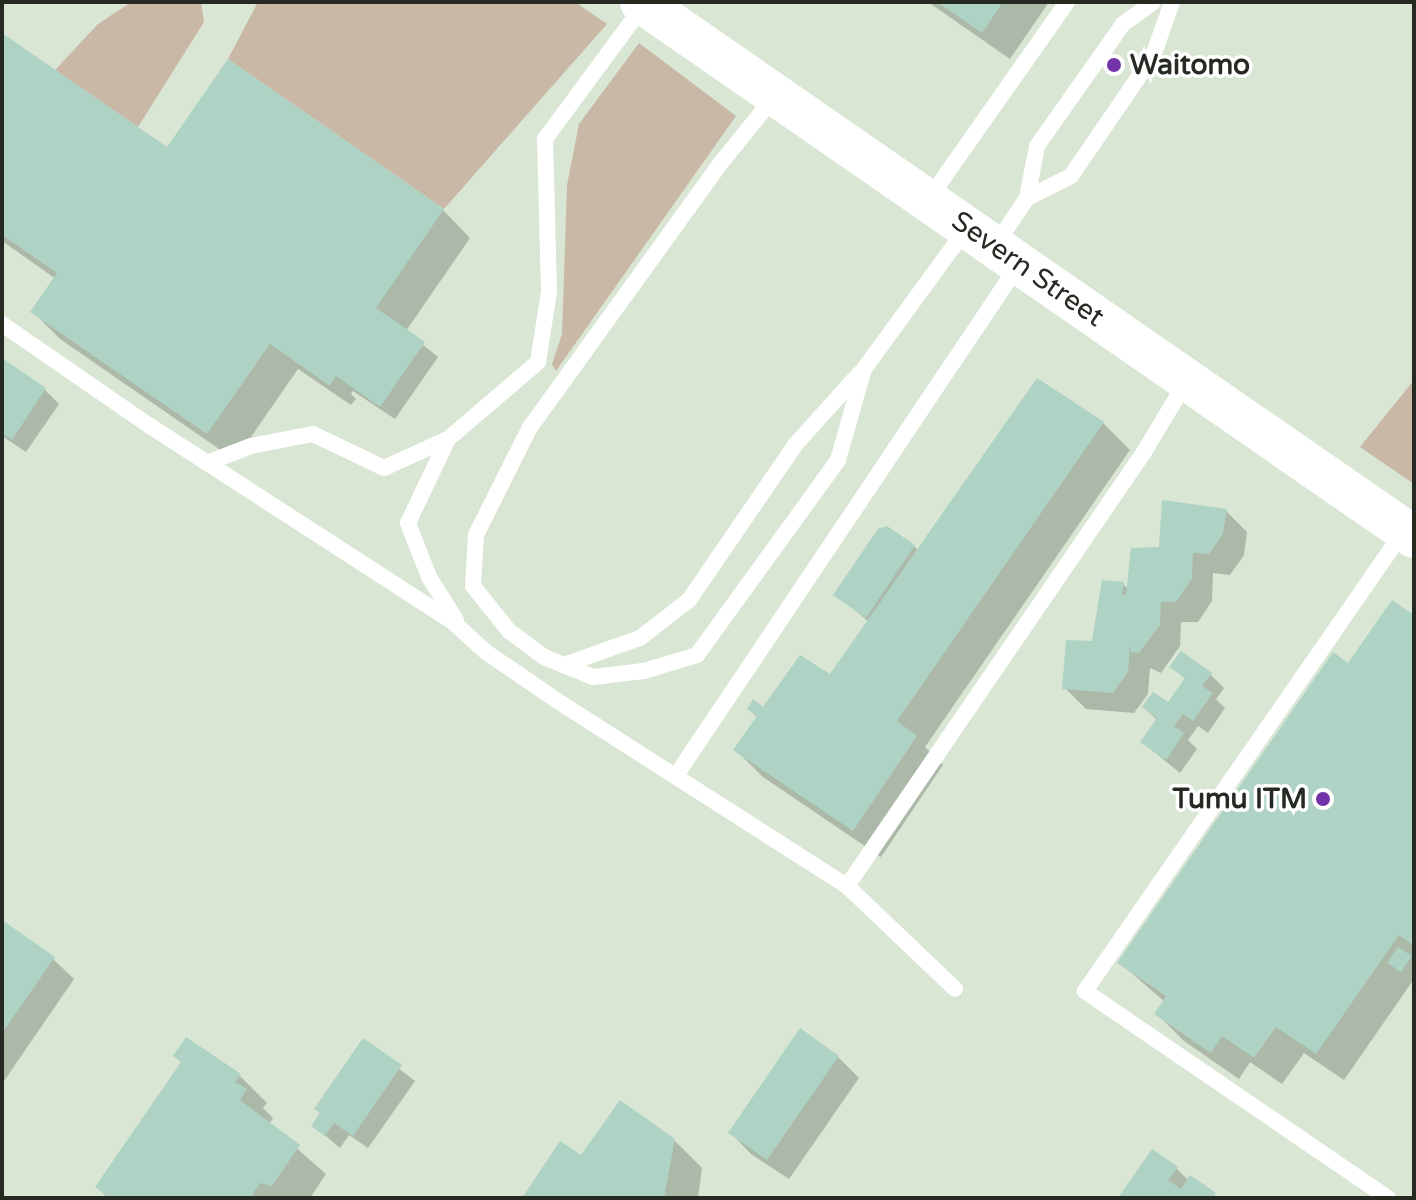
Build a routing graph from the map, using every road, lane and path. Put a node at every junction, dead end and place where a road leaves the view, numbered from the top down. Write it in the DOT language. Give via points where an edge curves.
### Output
graph roads {
  1 [pos="1067,2"];
  2 [pos="1153,2"];
  3 [pos="1172,2"];
  4 [pos="643,3"];
  5 [pos="776,95"];
  6 [pos="1027,198"];
  7 [pos="927,201"];
  8 [pos="994,246"];
  9 [pos="2,324"];
  10 [pos="864,369"];
  11 [pos="1187,380"];
  12 [pos="448,439"];
  13 [pos="207,463"];
  14 [pos="1409,534"];
  15 [pos="486,652"];
  16 [pos="564,665"];
  17 [pos="677,774"];
  18 [pos="847,886"];
  19 [pos="955,989"];
  20 [pos="1388,1198"];
  1 -- 7 [label="lane"];
  2 -- 6 [label="lane" via="1123,24 1037,146"];
  3 -- 6 [label="lane" via="1153,56 1071,176"];
  4 -- 5 [label="street, Severn Street"];
  4 -- 12 [label="lane" via="545,139 549,292 538,362"];
  5 -- 7 [label="street, Severn Street"];
  5 -- 16 [label="lane" via="530,427 476,535 473,586 509,631"];
  6 -- 8 [label="lane"];
  7 -- 8 [label="street, Severn Street"];
  8 -- 10 [label="lane"];
  8 -- 11 [label="street, Severn Street"];
  8 -- 17 [label="lane"];
  9 -- 13 [label="lane"];
  10 -- 16 [label="lane" via="795,445 689,600 640,638"];
  10 -- 16 [label="lane" via="838,460 697,655 644,671 593,677"];
  11 -- 14 [label="street, Severn Street"];
  11 -- 18 [label="lane" via="1144,452"];
  12 -- 13 [label="lane" via="384,468 313,434 251,446"];
  12 -- 15 [label="lane" via="408,523 450,615"];
  13 -- 15 [label="lane" via="453,622"];
  14 -- 20 [label="lane" via="1085,991"];
  15 -- 17 [label="lane"];
  17 -- 18 [label="lane"];
  18 -- 19 [label="lane"];
}
